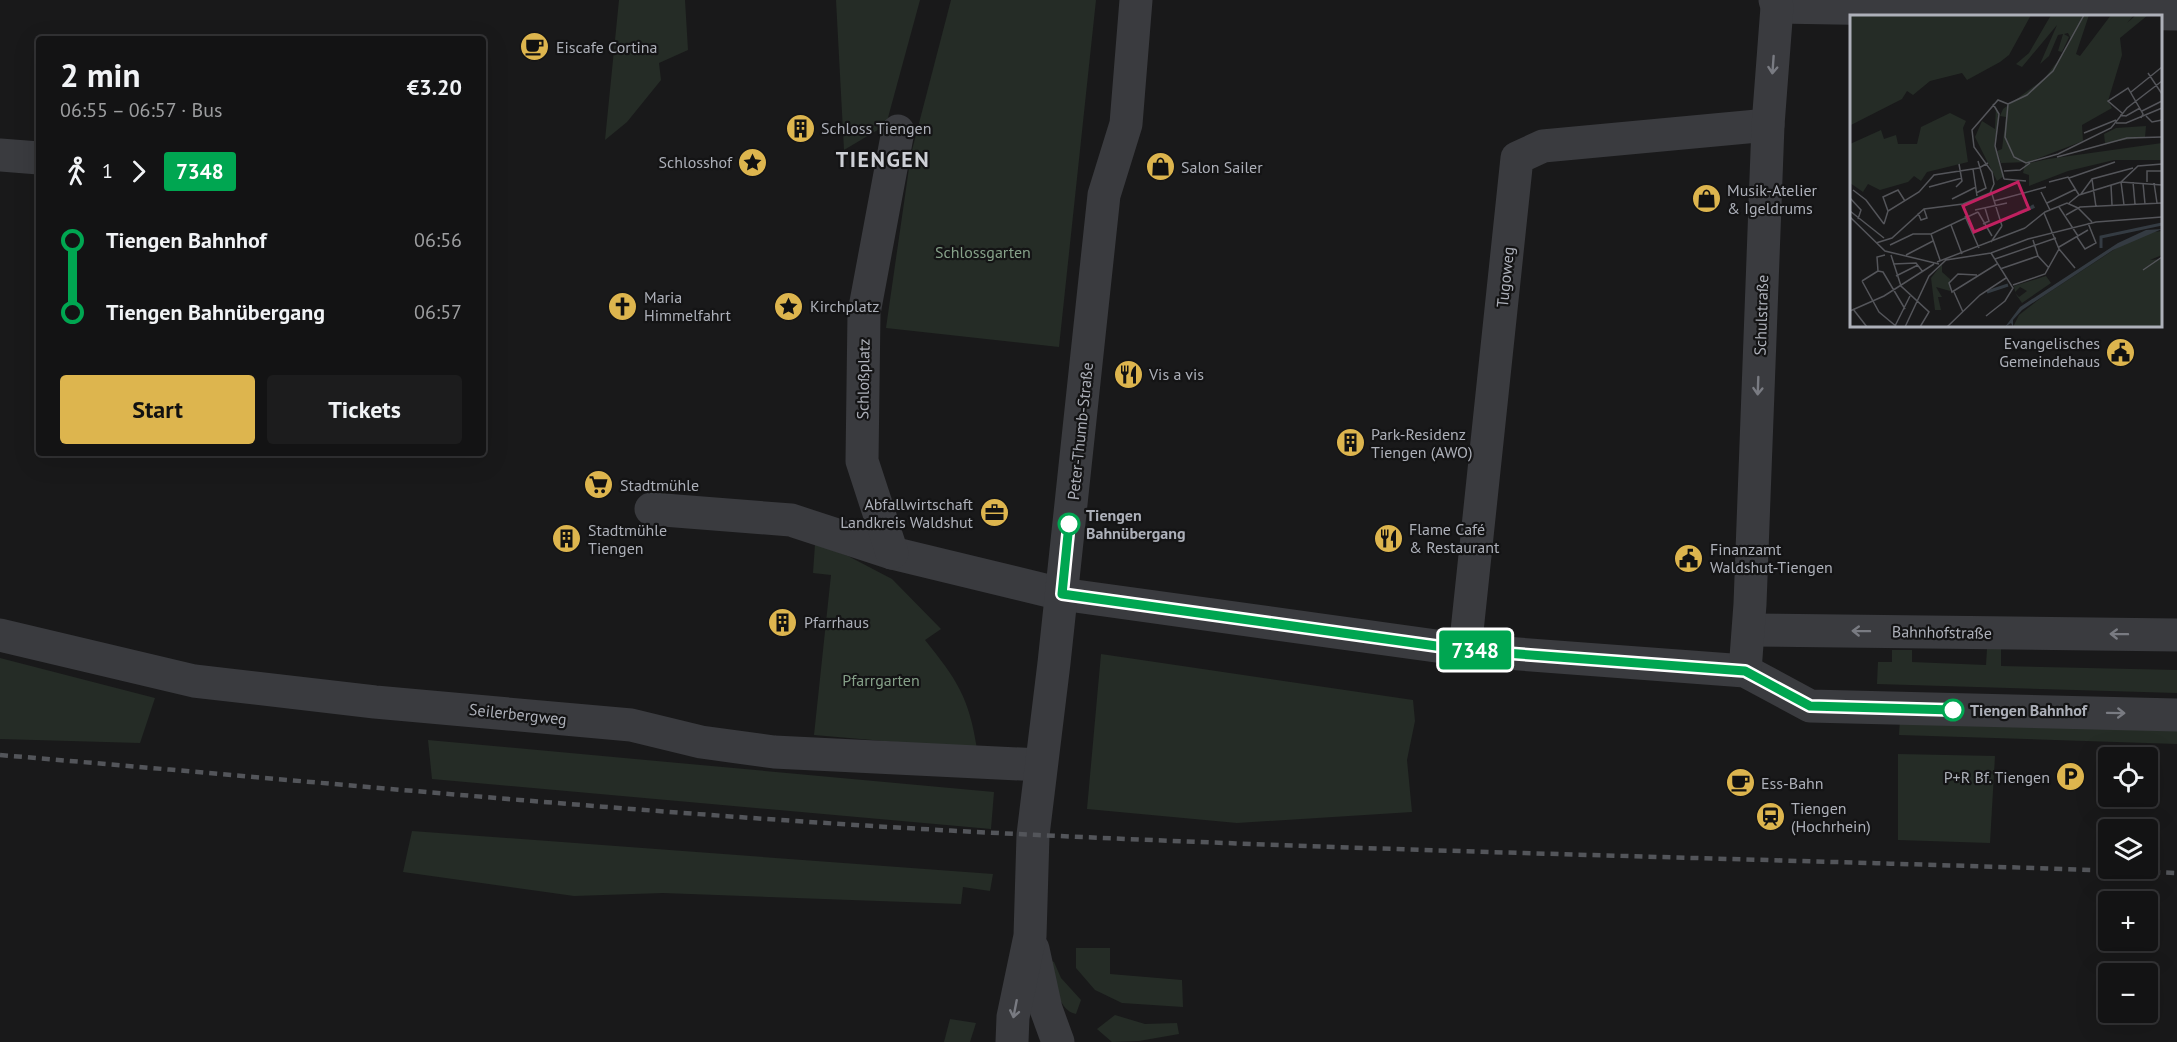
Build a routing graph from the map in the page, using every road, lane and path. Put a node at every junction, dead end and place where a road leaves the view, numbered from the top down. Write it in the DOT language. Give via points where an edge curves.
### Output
graph roads {
  1 [pos="1136,0"];
  2 [pos="1776,3"];
  3 [pos="2177,14"];
  4 [pos="1768,125"];
  5 [pos="898,131"];
  6 [pos="0,155"];
  7 [pos="36,158"];
  8 [pos="651,509"];
  9 [pos="892,553"];
  10 [pos="1062,594"];
  11 [pos="1749,630"];
  12 [pos="0,635"];
  13 [pos="2177,635"];
  14 [pos="1465,650"];
  15 [pos="1745,671"];
  16 [pos="2177,715"];
  17 [pos="1040,765"];
  18 [pos="1030,936"];
  19 [pos="1012,1042"];
  20 [pos="1058,1042"];
  1 -- 10 [label="street, Peter-Thumb-Straße" via="1126,124 1104,195"];
  2 -- 3 [label="street"];
  2 -- 4 [label="street, Schulstraße, one-way"];
  4 -- 11 [label="street, Schulstraße, one-way"];
  4 -- 14 [label="street, Tugoweg" via="1543,146 1517,158"];
  5 -- 9 [label="street, Schloßplatz" via="864,313 862,450 862,461"];
  6 -- 7 [label="street"];
  8 -- 9 [label="street" via="791,520"];
  9 -- 10 [label="street"];
  10 -- 14 [label="street"];
  10 -- 17 [label="street, Peter-Thumb-Straße"];
  13 -- 11 [label="street, Bahnhofstraße, one-way"];
  11 -- 15 [label="street"];
  12 -- 17 [label="street, Seilerbergweg" via="194,681 631,725 701,742 774,752"];
  14 -- 15 [label="street"];
  15 -- 16 [label="street, one-way" via="1810,706"];
  17 -- 18 [label="street, Peter-Thumb-Straße" via="1030,862"];
  18 -- 19 [label="street, Peter-Thumb-Straße, one-way" via="1013,1017"];
  18 -- 20 [label="street, Peter-Thumb-Straße" via="1046,1009"];
}
